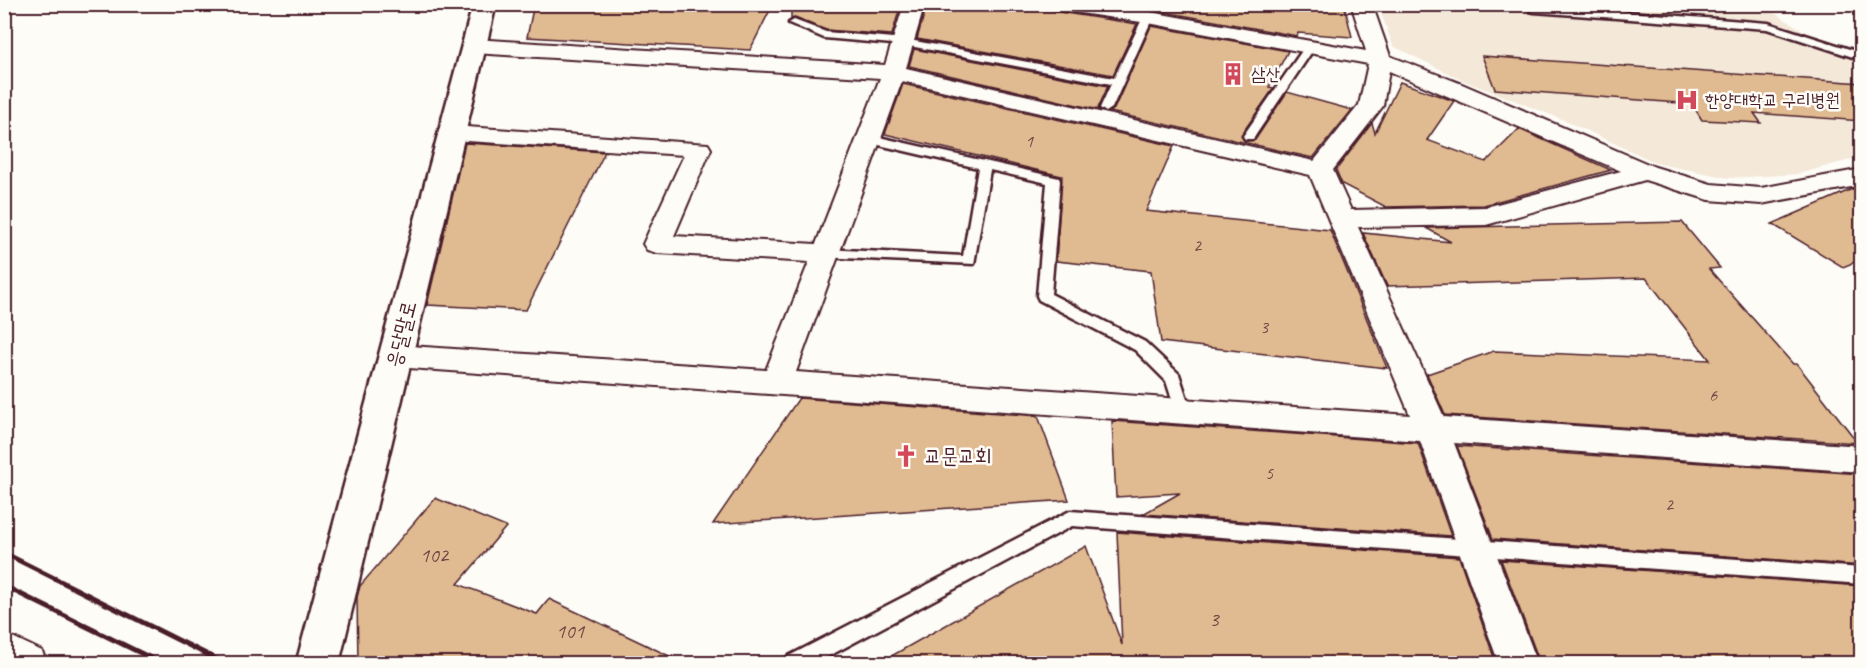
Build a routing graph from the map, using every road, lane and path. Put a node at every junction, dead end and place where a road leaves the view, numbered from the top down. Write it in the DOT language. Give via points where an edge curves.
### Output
graph roads {
  1 [pos="485,4"];
  2 [pos="915,4"];
  3 [pos="1060,4"];
  4 [pos="1360,4"];
  5 [pos="1532,4"];
  6 [pos="1148,18"];
  7 [pos="794,23"];
  8 [pos="904,42"];
  9 [pos="474,46"];
  10 [pos="1310,47"];
  11 [pos="1862,57"];
  12 [pos="1380,60"];
  13 [pos="894,72"];
  14 [pos="1117,82"];
  15 [pos="1106,108"];
  16 [pos="452,133"];
  17 [pos="1249,136"];
  18 [pos="870,139"];
  19 [pos="985,165"];
  20 [pos="1320,170"];
  21 [pos="1647,172"];
  22 [pos="1862,177"];
  23 [pos="1342,219"];
  24 [pos="825,254"];
  25 [pos="395,356"];
  26 [pos="777,382"];
  27 [pos="1183,411"];
  28 [pos="1431,428"];
  29 [pos="1862,459"];
  30 [pos="1477,548"];
  31 [pos="1862,576"];
  32 [pos="4,651"];
  33 [pos="28,663"];
  34 [pos="317,663"];
  35 [pos="794,663"];
  36 [pos="1519,663"];
  1 -- 9 [label="street, 응달말로"];
  2 -- 8 [label="street"];
  3 -- 6 [label="street"];
  4 -- 12 [label="street"];
  5 -- 11 [label="lane" via="1534,9 1768,26"];
  6 -- 10 [label="street"];
  6 -- 14 [label="lane"];
  7 -- 8 [label="lane" via="824,35"];
  8 -- 13 [label="street"];
  8 -- 14 [label="lane"];
  9 -- 13 [label="street"];
  9 -- 16 [label="street, 응달말로"];
  10 -- 12 [label="street"];
  10 -- 17 [label="lane"];
  12 -- 20 [label="street" via="1371,106"];
  12 -- 21 [label="street"];
  13 -- 18 [label="street"];
  13 -- 20 [label="street"];
  14 -- 15 [label="lane"];
  16 -- 24 [label="street" via="699,149 657,244"];
  16 -- 25 [label="street, 응달말로"];
  18 -- 19 [label="lane"];
  18 -- 24 [label="street"];
  19 -- 24 [label="lane" via="969,261"];
  19 -- 27 [label="lane" via="1054,181 1044,296 1140,346 1173,378"];
  20 -- 23 [label="street"];
  21 -- 22 [label="street" via="1709,192 1761,196"];
  21 -- 23 [label="street" via="1486,216"];
  23 -- 28 [label="street"];
  24 -- 26 [label="street"];
  25 -- 26 [label="street"];
  25 -- 34 [label="street, 응달말로"];
  26 -- 27 [label="street"];
  27 -- 28 [label="street"];
  28 -- 29 [label="street"];
  28 -- 30 [label="street"];
  30 -- 31 [label="lane"];
  30 -- 35 [label="lane" via="1070,518"];
  30 -- 36 [label="street"];
  32 -- 33 [label="street"];
}
